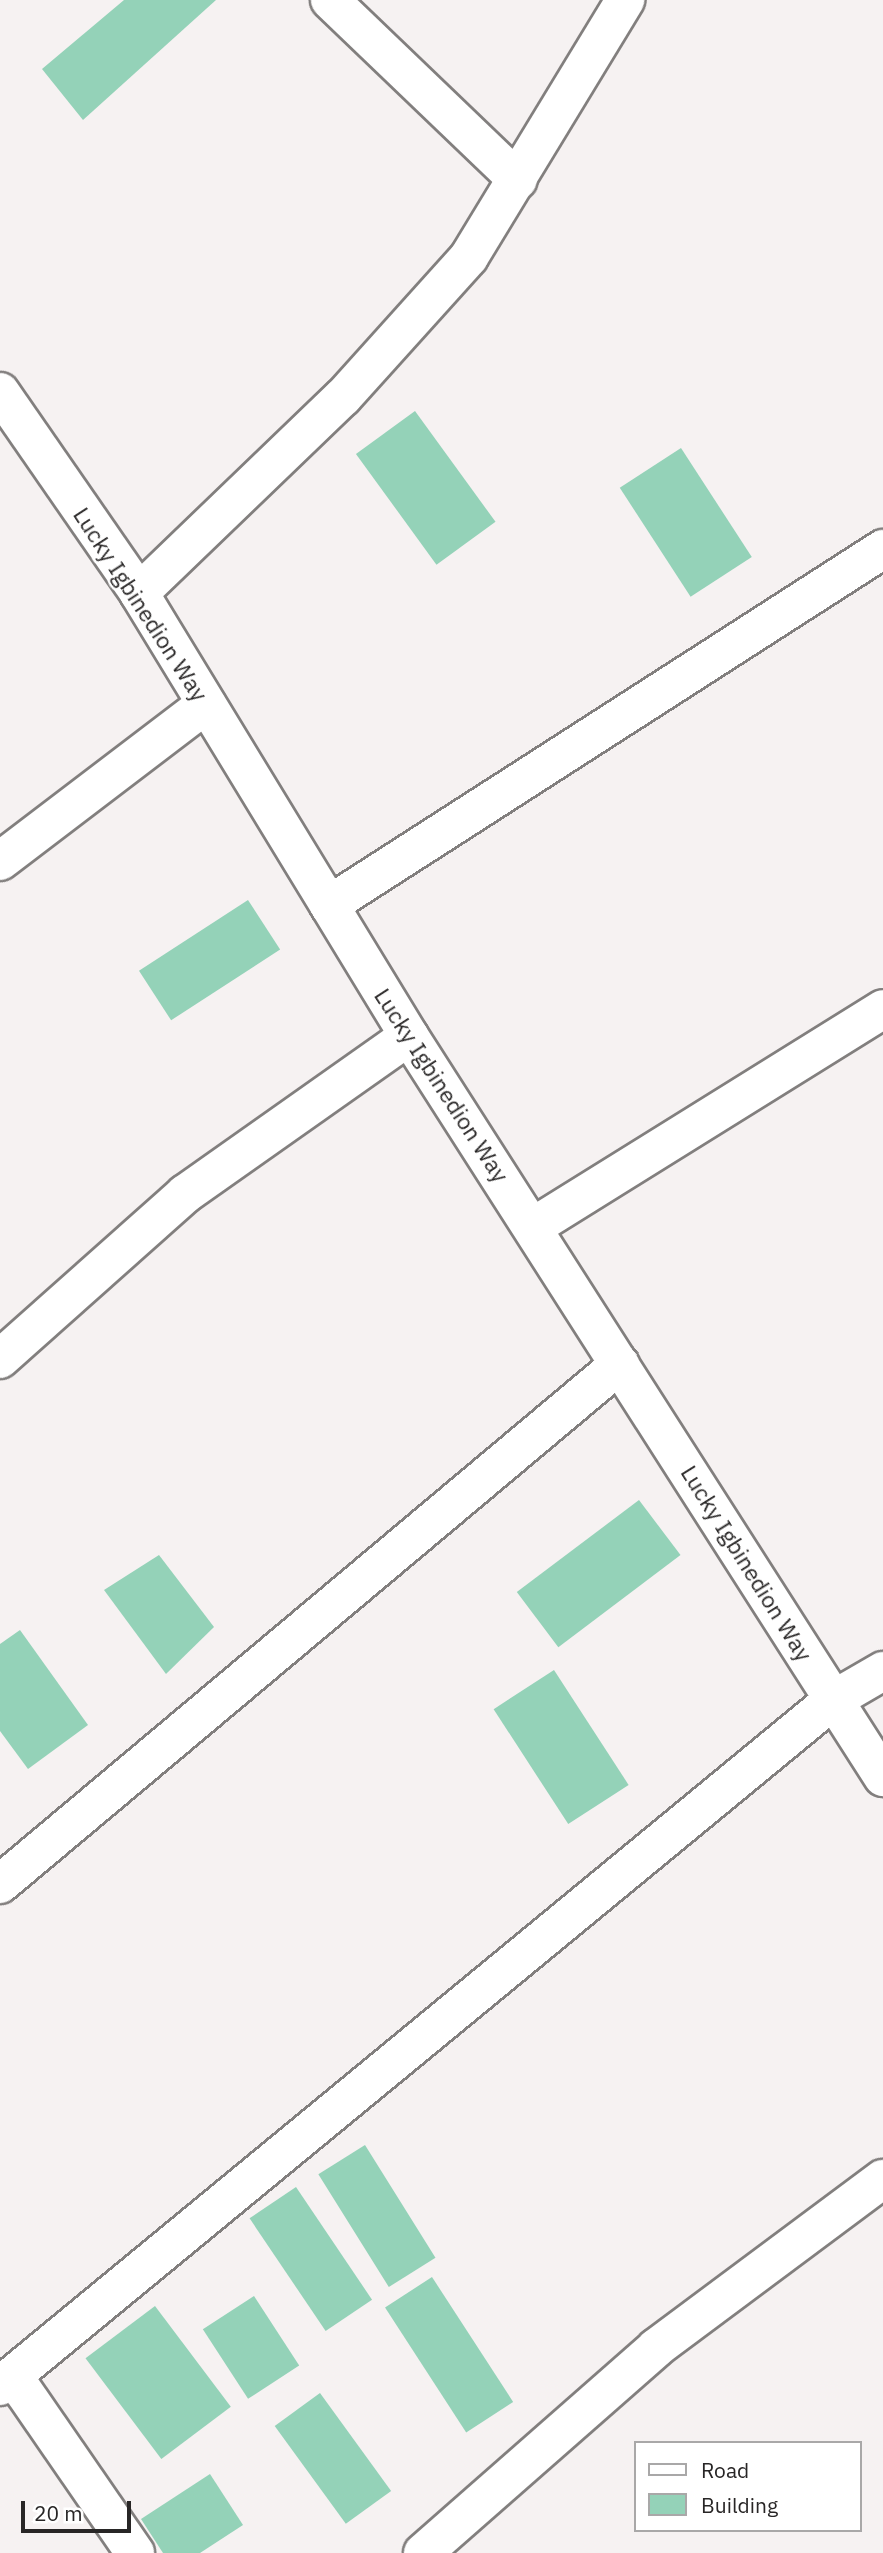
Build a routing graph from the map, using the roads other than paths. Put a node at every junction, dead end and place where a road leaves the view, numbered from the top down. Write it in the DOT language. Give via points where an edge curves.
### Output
graph roads {
  1 [pos="330,0"];
  2 [pos="625,0"];
  3 [pos="518,180"];
  4 [pos="0,392"];
  5 [pos="883,549"];
  6 [pos="139,593"];
  7 [pos="206,704"];
  8 [pos="0,861"];
  9 [pos="329,905"];
  10 [pos="883,1009"];
  11 [pos="409,1036"];
  12 [pos="533,1227"];
  13 [pos="0,1359"];
  14 [pos="620,1364"];
  15 [pos="883,1671"];
  16 [pos="833,1700"];
  17 [pos="883,1777"];
  18 [pos="0,1884"];
  19 [pos="883,2179"];
  20 [pos="6,2381"];
  21 [pos="135,2553"];
  22 [pos="423,2553"];
  1 -- 3 [label="street"];
  2 -- 3 [label="street"];
  3 -- 6 [label="street" via="469,257 404,331 246,495"];
  4 -- 6 [label="street, Lucky Igbinedion Way"];
  5 -- 9 [label="street"];
  6 -- 7 [label="street, Lucky Igbinedion Way"];
  7 -- 8 [label="street"];
  7 -- 9 [label="street, Lucky Igbinedion Way"];
  9 -- 11 [label="street, Lucky Igbinedion Way"];
  10 -- 12 [label="street"];
  11 -- 12 [label="street, Lucky Igbinedion Way"];
  11 -- 13 [label="street" via="185,1194"];
  12 -- 14 [label="street, Lucky Igbinedion Way"];
  14 -- 16 [label="street, Lucky Igbinedion Way"];
  14 -- 18 [label="street"];
  15 -- 16 [label="street"];
  16 -- 17 [label="street, Lucky Igbinedion Way"];
  16 -- 20 [label="street"];
  19 -- 22 [label="street" via="656,2348"];
  20 -- 21 [label="street"];
}
